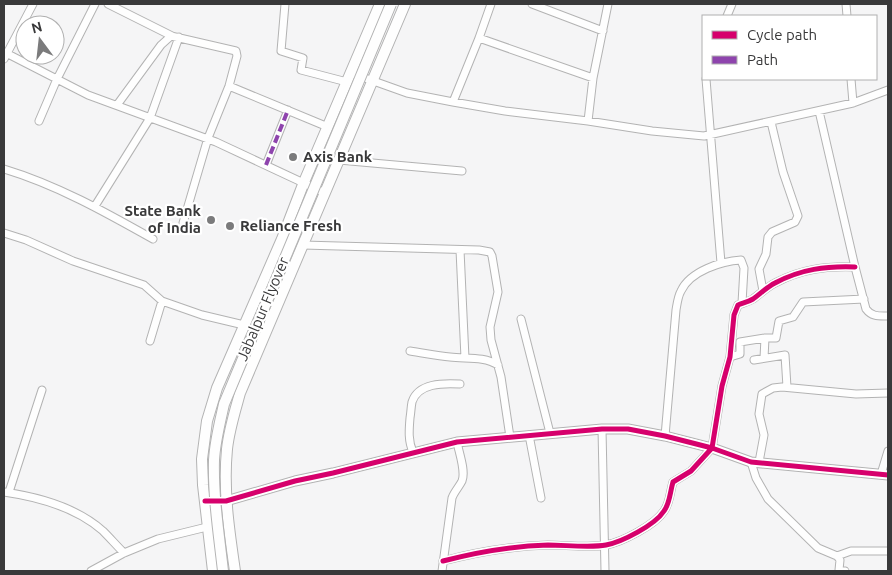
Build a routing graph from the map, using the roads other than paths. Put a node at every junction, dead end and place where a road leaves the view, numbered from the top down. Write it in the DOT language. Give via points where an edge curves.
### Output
graph roads {
  1 [pos="22,4"];
  2 [pos="95,4"];
  3 [pos="108,4"];
  4 [pos="285,4"];
  5 [pos="380,4"];
  6 [pos="391,4"];
  7 [pos="405,4"];
  8 [pos="491,4"];
  9 [pos="532,4"];
  10 [pos="608,4"];
  11 [pos="32,6"];
  12 [pos="603,31"];
  13 [pos="176,36"];
  14 [pos="479,38"];
  15 [pos="5,55"];
  16 [pos="349,78"];
  17 [pos="593,78"];
  18 [pos="57,79"];
  19 [pos="371,80"];
  20 [pos="706,80"];
  21 [pos="851,80"];
  22 [pos="229,86"];
  23 [pos="888,90"];
  24 [pos="453,102"];
  25 [pos="853,103"];
  26 [pos="117,105"];
  27 [pos="288,110"];
  28 [pos="819,111"];
  29 [pos="150,118"];
  30 [pos="39,121"];
  31 [pos="588,121"];
  32 [pos="771,122"];
  33 [pos="328,127"];
  34 [pos="712,135"];
  35 [pos="208,138"];
  36 [pos="339,160"];
  37 [pos="266,165"];
  38 [pos="4,169"];
  39 [pos="462,171"];
  40 [pos="304,182"];
  41 [pos="325,193"];
  42 [pos="95,206"];
  43 [pos="183,222"];
  44 [pos="4,233"];
  45 [pos="153,239"];
  46 [pos="303,244"];
  47 [pos="460,250"];
  48 [pos="720,263"];
  49 [pos="855,267"];
  50 [pos="763,291"];
  51 [pos="864,299"];
  52 [pos="162,301"];
  53 [pos="742,303"];
  54 [pos="888,316"];
  55 [pos="521,319"];
  56 [pos="244,325"];
  57 [pos="766,338"];
  58 [pos="150,341"];
  59 [pos="410,351"];
  60 [pos="730,357"];
  61 [pos="466,358"];
  62 [pos="764,358"];
  63 [pos="754,360"];
  64 [pos="498,365"];
  65 [pos="460,384"];
  66 [pos="788,387"];
  67 [pos="42,390"];
  68 [pos="888,393"];
  69 [pos="602,429"];
  70 [pos="550,433"];
  71 [pos="529,435"];
  72 [pos="665,436"];
  73 [pos="510,437"];
  74 [pos="458,442"];
  75 [pos="712,448"];
  76 [pos="888,451"];
  77 [pos="413,452"];
  78 [pos="755,462"];
  79 [pos="884,474"];
  80 [pos="6,492"];
  81 [pos="541,498"];
  82 [pos="226,501"];
  83 [pos="204,502"];
  84 [pos="228,522"];
  85 [pos="208,526"];
  86 [pos="605,545"];
  87 [pos="888,552"];
  88 [pos="124,553"];
  89 [pos="837,556"];
  90 [pos="443,561"];
  91 [pos="91,571"];
  92 [pos="213,571"];
  93 [pos="223,571"];
  94 [pos="234,571"];
  95 [pos="442,571"];
  96 [pos="605,571"];
  97 [pos="841,571"];
  1 -- 11 [label="street"];
  2 -- 18 [label="street"];
  3 -- 13 [label="street"];
  4 -- 16 [label="street" via="281,51 303,58 301,70"];
  5 -- 16 [label="main road"];
  6 -- 93 [label="main road, Jabalpur Flyover, bridge" via="224,404 214,460"];
  7 -- 19 [label="main road"];
  8 -- 14 [label="street"];
  9 -- 12 [label="street"];
  10 -- 12 [label="street"];
  11 -- 15 [label="street"];
  12 -- 17 [label="street"];
  13 -- 22 [label="street" via="236,51"];
  13 -- 26 [label="street" via="161,45"];
  13 -- 29 [label="street"];
  14 -- 17 [label="street"];
  14 -- 24 [label="street"];
  15 -- 18 [label="street"];
  16 -- 19 [label="street"];
  16 -- 33 [label="main road"];
  17 -- 31 [label="street"];
  18 -- 26 [label="street"];
  18 -- 30 [label="street"];
  19 -- 24 [label="street" via="407,93"];
  19 -- 36 [label="main road"];
  20 -- 34 [label="street"];
  21 -- 25 [label="street"];
  22 -- 27 [label="street"];
  22 -- 35 [label="street"];
  23 -- 25 [label="street"];
  24 -- 31 [label="street"];
  25 -- 28 [label="street"];
  26 -- 29 [label="street"];
  27 -- 33 [label="street"];
  27 -- 37 [label="street"];
  28 -- 32 [label="street"];
  28 -- 49 [label="street"];
  29 -- 35 [label="street"];
  29 -- 42 [label="street"];
  31 -- 34 [label="street" via="661,132"];
  32 -- 34 [label="street"];
  32 -- 50 [label="street" via="798,216 795,222 772,232 768,238 766,254 759,269"];
  33 -- 40 [label="main road"];
  34 -- 48 [label="street"];
  35 -- 37 [label="street"];
  35 -- 43 [label="street"];
  36 -- 39 [label="street"];
  36 -- 41 [label="main road"];
  37 -- 40 [label="street"];
  38 -- 42 [label="street" via="33,178"];
  40 -- 41 [label="street"];
  40 -- 56 [label="main road"];
  41 -- 46 [label="main road"];
  42 -- 45 [label="street"];
  44 -- 52 [label="street" via="144,285"];
  46 -- 47 [label="street"];
  46 -- 82 [label="main road" via="240,393 227,449"];
  47 -- 61 [label="street"];
  47 -- 64 [label="street" via="486,251 492,256 498,292 490,327"];
  48 -- 53 [label="street" via="741,260 744,263"];
  48 -- 72 [label="street" via="692,278 681,290 676,310"];
  49 -- 50 [label="street" via="813,269"];
  49 -- 51 [label="street"];
  50 -- 53 [label="street"];
  51 -- 54 [label="street" via="869,313"];
  51 -- 57 [label="street" via="803,302 793,317 779,321 776,338"];
  52 -- 56 [label="street"];
  52 -- 58 [label="street"];
  53 -- 60 [label="street" via="736,309"];
  55 -- 70 [label="street"];
  56 -- 83 [label="main road" via="207,422 202,459"];
  57 -- 60 [label="street" via="740,342 740,354"];
  57 -- 62 [label="street"];
  59 -- 61 [label="street"];
  60 -- 75 [label="street"];
  61 -- 64 [label="street" via="487,360"];
  62 -- 63 [label="street"];
  62 -- 66 [label="street" via="785,355"];
  64 -- 73 [label="street"];
  65 -- 77 [label="street" via="444,383 418,392 413,400 409,428"];
  66 -- 68 [label="street" via="856,394"];
  66 -- 78 [label="street" via="774,388 762,394 759,414 764,435"];
  67 -- 80 [label="street"];
  69 -- 70 [label="street"];
  69 -- 72 [label="street" via="628,429"];
  69 -- 86 [label="street"];
  70 -- 71 [label="street"];
  71 -- 73 [label="street"];
  71 -- 81 [label="street"];
  72 -- 75 [label="street"];
  73 -- 74 [label="street"];
  74 -- 77 [label="street"];
  74 -- 90 [label="street" via="463,475 452,498"];
  75 -- 78 [label="street"];
  75 -- 86 [label="street" via="691,471 673,482 664,512 631,535"];
  76 -- 79 [label="street"];
  77 -- 82 [label="street"];
  78 -- 79 [label="street"];
  78 -- 89 [label="street" via="756,478 768,499 818,548"];
  80 -- 88 [label="street" via="45,500 75,512 102,531"];
  82 -- 83 [label="street"];
  82 -- 84 [label="main road"];
  83 -- 85 [label="main road"];
  84 -- 85 [label="street"];
  84 -- 94 [label="main road"];
  85 -- 88 [label="street" via="158,539"];
  85 -- 92 [label="main road"];
  86 -- 90 [label="street" via="547,545 469,554"];
  86 -- 96 [label="street"];
  87 -- 89 [label="street" via="851,551"];
  88 -- 91 [label="street"];
  89 -- 97 [label="street"];
  90 -- 95 [label="street"];
}
